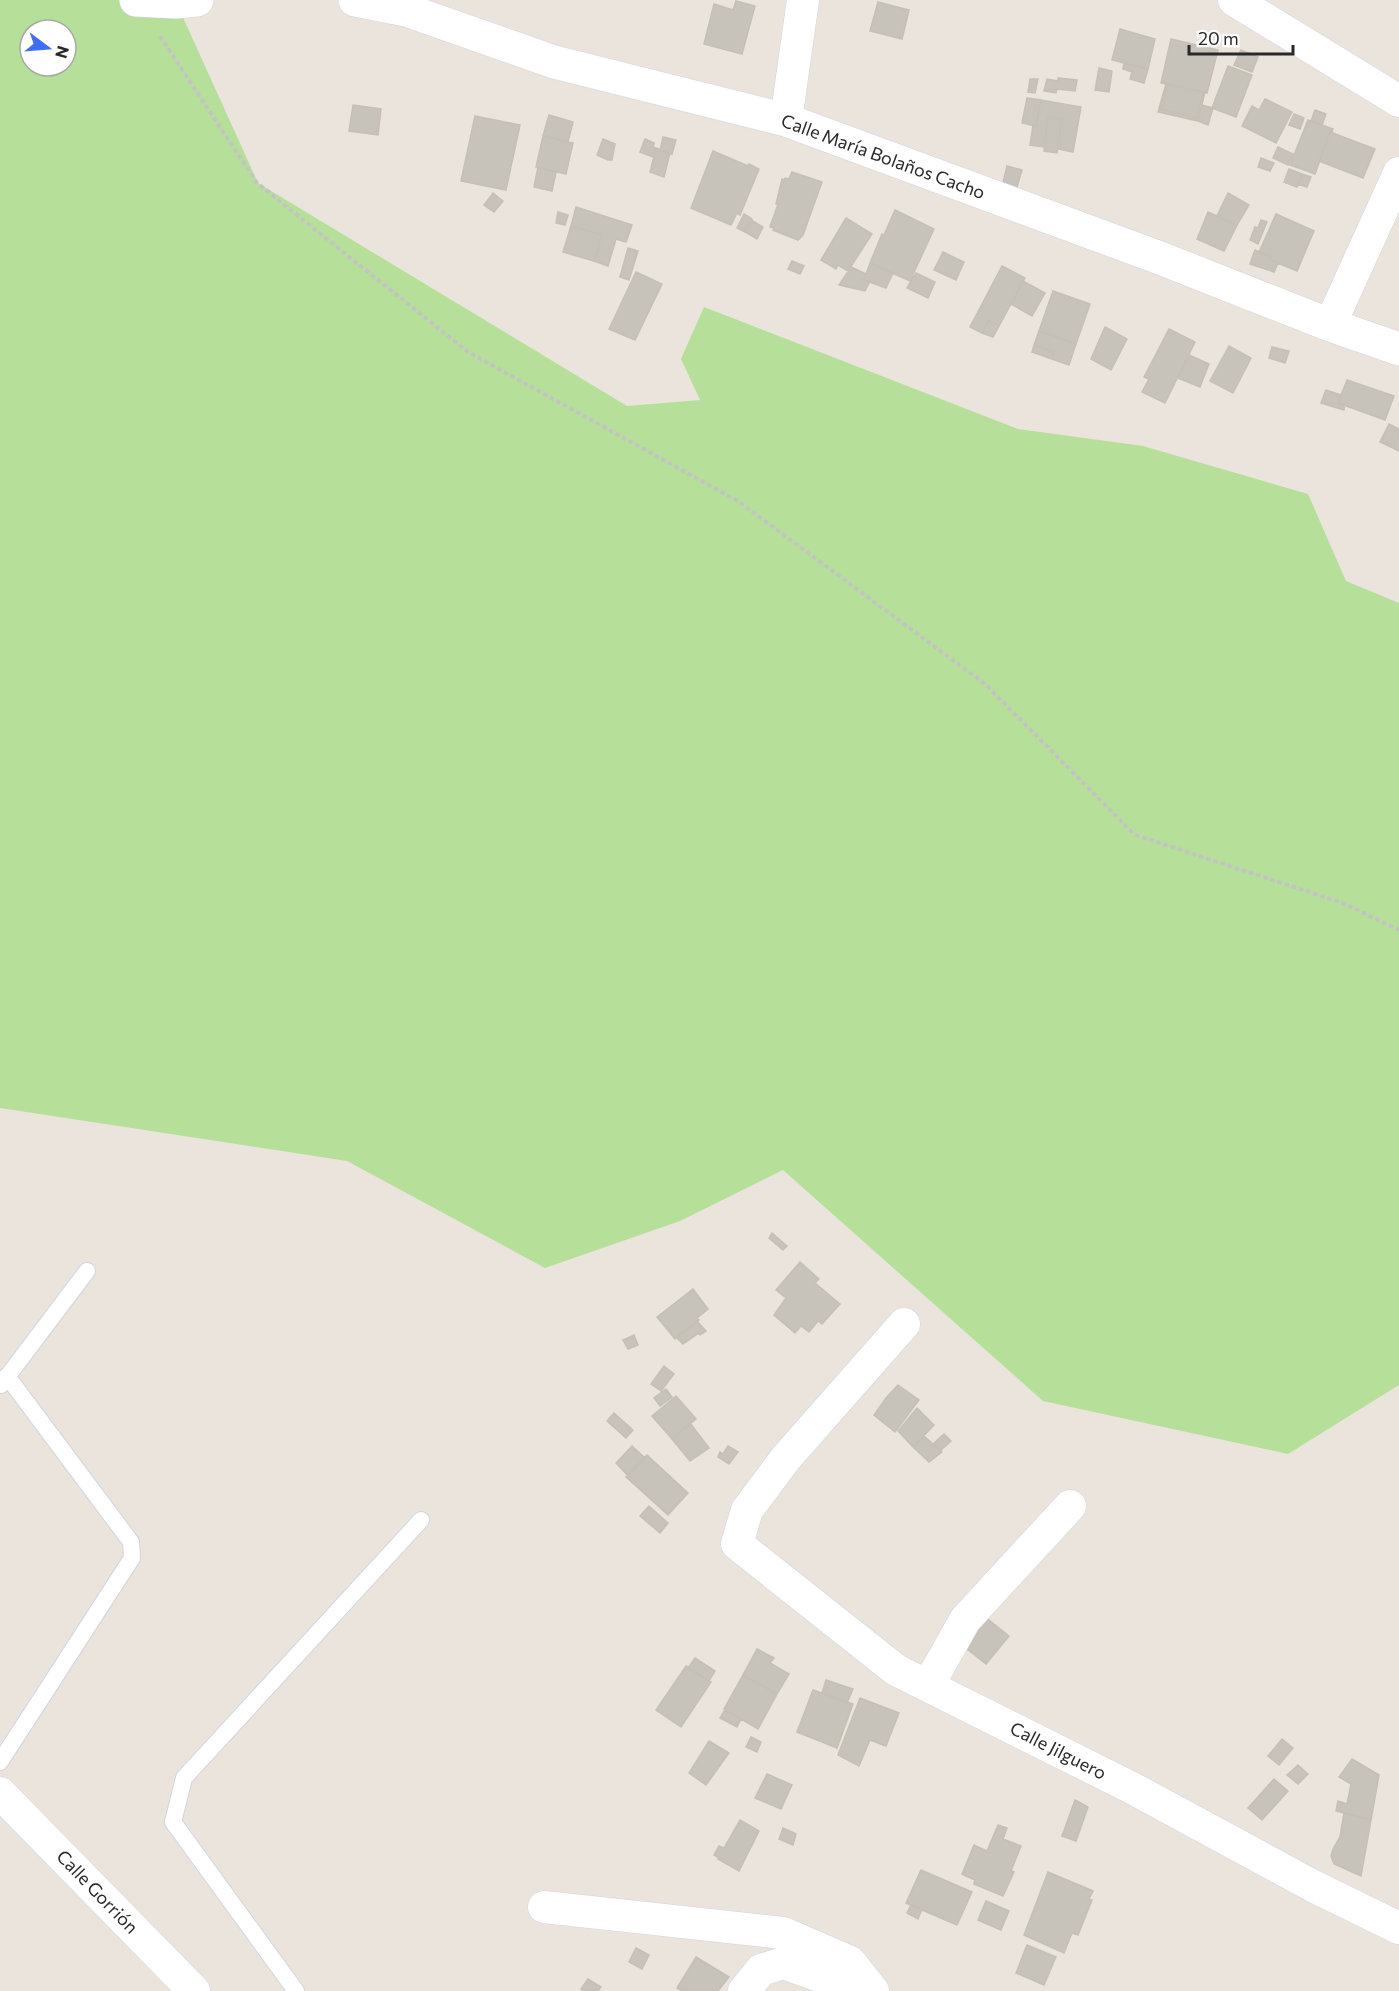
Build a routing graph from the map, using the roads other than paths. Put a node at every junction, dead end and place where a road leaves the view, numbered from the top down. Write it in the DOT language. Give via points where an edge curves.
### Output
graph roads {
  1 [pos="136,0"];
  2 [pos="197,0"];
  3 [pos="355,0"];
  4 [pos="803,0"];
  5 [pos="1234,0"];
  6 [pos="1399,101"];
  7 [pos="786,120"];
  8 [pos="1399,173"];
  9 [pos="1330,325"];
  10 [pos="1399,350"];
  11 [pos="87,1271"];
  12 [pos="904,1324"];
  13 [pos="3,1381"];
  14 [pos="1070,1506"];
  15 [pos="421,1520"];
  16 [pos="928,1686"];
  17 [pos="0,1762"];
  18 [pos="0,1793"];
  19 [pos="544,1907"];
  20 [pos="1399,1928"];
  21 [pos="194,1991"];
  22 [pos="296,1991"];
  23 [pos="744,1991"];
  24 [pos="862,1991"];
  25 [pos="873,1991"];
  1 -- 2 [label="street"];
  3 -- 7 [label="street, Calle María Bolaños Cacho" via="406,10 554,62"];
  4 -- 7 [label="street"];
  5 -- 6 [label="street"];
  7 -- 9 [label="street, Calle María Bolaños Cacho"];
  8 -- 9 [label="street"];
  9 -- 10 [label="street, Calle María Bolaños Cacho"];
  11 -- 13 [label="lane"];
  12 -- 16 [label="street, Calle Jilguero" via="747,1510 737,1544 896,1670"];
  13 -- 17 [label="lane" via="131,1542 132,1557"];
  14 -- 16 [label="street" via="965,1620"];
  15 -- 22 [label="lane" via="184,1778 173,1822"];
  16 -- 20 [label="street, Calle Jilguero"];
  18 -- 21 [label="street, Calle Gorrión"];
  19 -- 25 [label="street" via="783,1934 850,1962"];
  23 -- 24 [label="street" via="761,1970 783,1963"];
}
